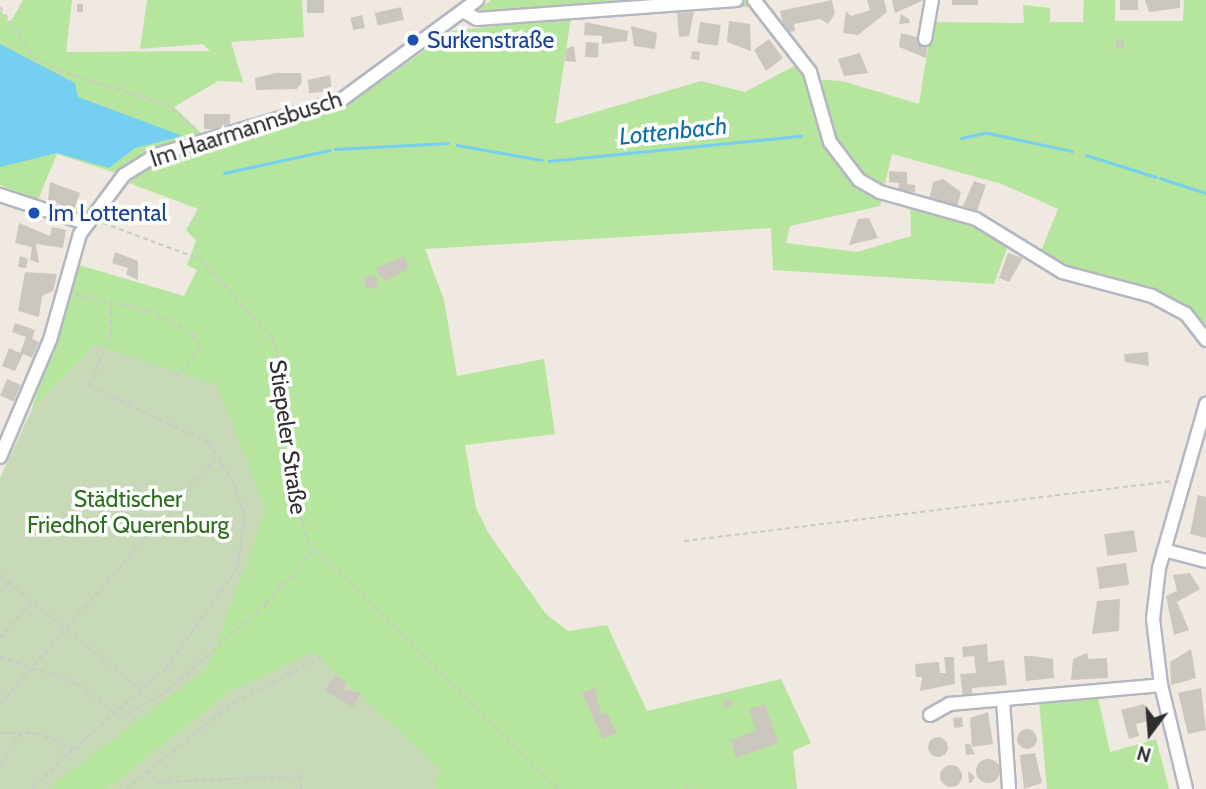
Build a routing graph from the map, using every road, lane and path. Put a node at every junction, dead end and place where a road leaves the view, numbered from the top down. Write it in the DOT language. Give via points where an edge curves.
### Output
graph roads {
  1 [pos="477,0"];
  2 [pos="736,0"];
  3 [pos="754,0"];
  4 [pos="932,0"];
  5 [pos="571,5"];
  6 [pos="0,6"];
  7 [pos="463,11"];
  8 [pos="925,39"];
  9 [pos="204,143"];
  10 [pos="0,195"];
  11 [pos="85,223"];
  12 [pos="65,293"];
  13 [pos="111,302"];
  14 [pos="1206,340"];
  15 [pos="175,379"];
  16 [pos="1206,404"];
  17 [pos="218,455"];
  18 [pos="0,457"];
  19 [pos="1182,482"];
  20 [pos="684,541"];
  21 [pos="313,550"];
  22 [pos="1164,550"];
  23 [pos="1206,561"];
  24 [pos="0,575"];
  25 [pos="8,582"];
  26 [pos="0,592"];
  27 [pos="31,602"];
  28 [pos="67,632"];
  29 [pos="0,638"];
  30 [pos="0,657"];
  31 [pos="323,657"];
  32 [pos="29,668"];
  33 [pos="1161,685"];
  34 [pos="143,691"];
  35 [pos="1003,700"];
  36 [pos="0,704"];
  37 [pos="117,714"];
  38 [pos="930,715"];
  39 [pos="0,733"];
  40 [pos="20,733"];
  41 [pos="74,749"];
  42 [pos="0,765"];
  43 [pos="147,771"];
  44 [pos="690,785"];
  45 [pos="32,789"];
  46 [pos="126,789"];
  47 [pos="301,789"];
  48 [pos="558,789"];
  49 [pos="685,789"];
  50 [pos="1009,789"];
  51 [pos="1186,789"];
  1 -- 7 [label="street"];
  2 -- 5 [label="street"];
  3 -- 14 [label="street" via="810,72 830,142 859,180 880,192 976,219 1062,272 1152,296 1186,314"];
  4 -- 8 [label="street"];
  5 -- 7 [label="street" via="477,19"];
  6 -- 9 [label="path" via="34,57 59,71 166,104 192,120"];
  7 -- 9 [label="street, Im Haarmannsbusch" via="341,100"];
  9 -- 11 [label="street, Im Haarmannsbusch" via="135,167"];
  10 -- 11 [label="street"];
  11 -- 12 [label="street"];
  11 -- 21 [label="path, Stiepeler Straße" via="171,244 200,259 272,338 285,378 290,474 300,526"];
  12 -- 13 [label="path"];
  12 -- 18 [label="street"];
  13 -- 15 [label="path" via="174,320 201,341"];
  13 -- 17 [label="path" via="111,333 89,386 194,434"];
  16 -- 19 [label="street"];
  17 -- 28 [label="path"];
  17 -- 34 [label="path" via="244,514 238,566 194,635"];
  19 -- 20 [label="path"];
  19 -- 22 [label="street"];
  21 -- 37 [label="path" via="266,604 167,691"];
  21 -- 48 [label="path, Stiepeler Straße"];
  22 -- 23 [label="street"];
  22 -- 33 [label="street" via="1153,619"];
  24 -- 25 [label="path"];
  25 -- 26 [label="path"];
  25 -- 27 [label="path"];
  27 -- 28 [label="path"];
  27 -- 29 [label="path"];
  28 -- 32 [label="path"];
  28 -- 34 [label="path"];
  30 -- 32 [label="path"];
  31 -- 43 [label="path" via="234,702"];
  32 -- 36 [label="path"];
  32 -- 37 [label="path" via="78,684"];
  33 -- 35 [label="street"];
  33 -- 51 [label="street"];
  34 -- 37 [label="path"];
  35 -- 38 [label="street" via="950,704"];
  35 -- 50 [label="street"];
  37 -- 41 [label="path"];
  39 -- 40 [label="path"];
  40 -- 41 [label="path"];
  40 -- 42 [label="path"];
  41 -- 45 [label="path"];
  43 -- 46 [label="path"];
  43 -- 47 [label="path" via="159,782 300,776"];
  44 -- 49 [label="path"];
}
